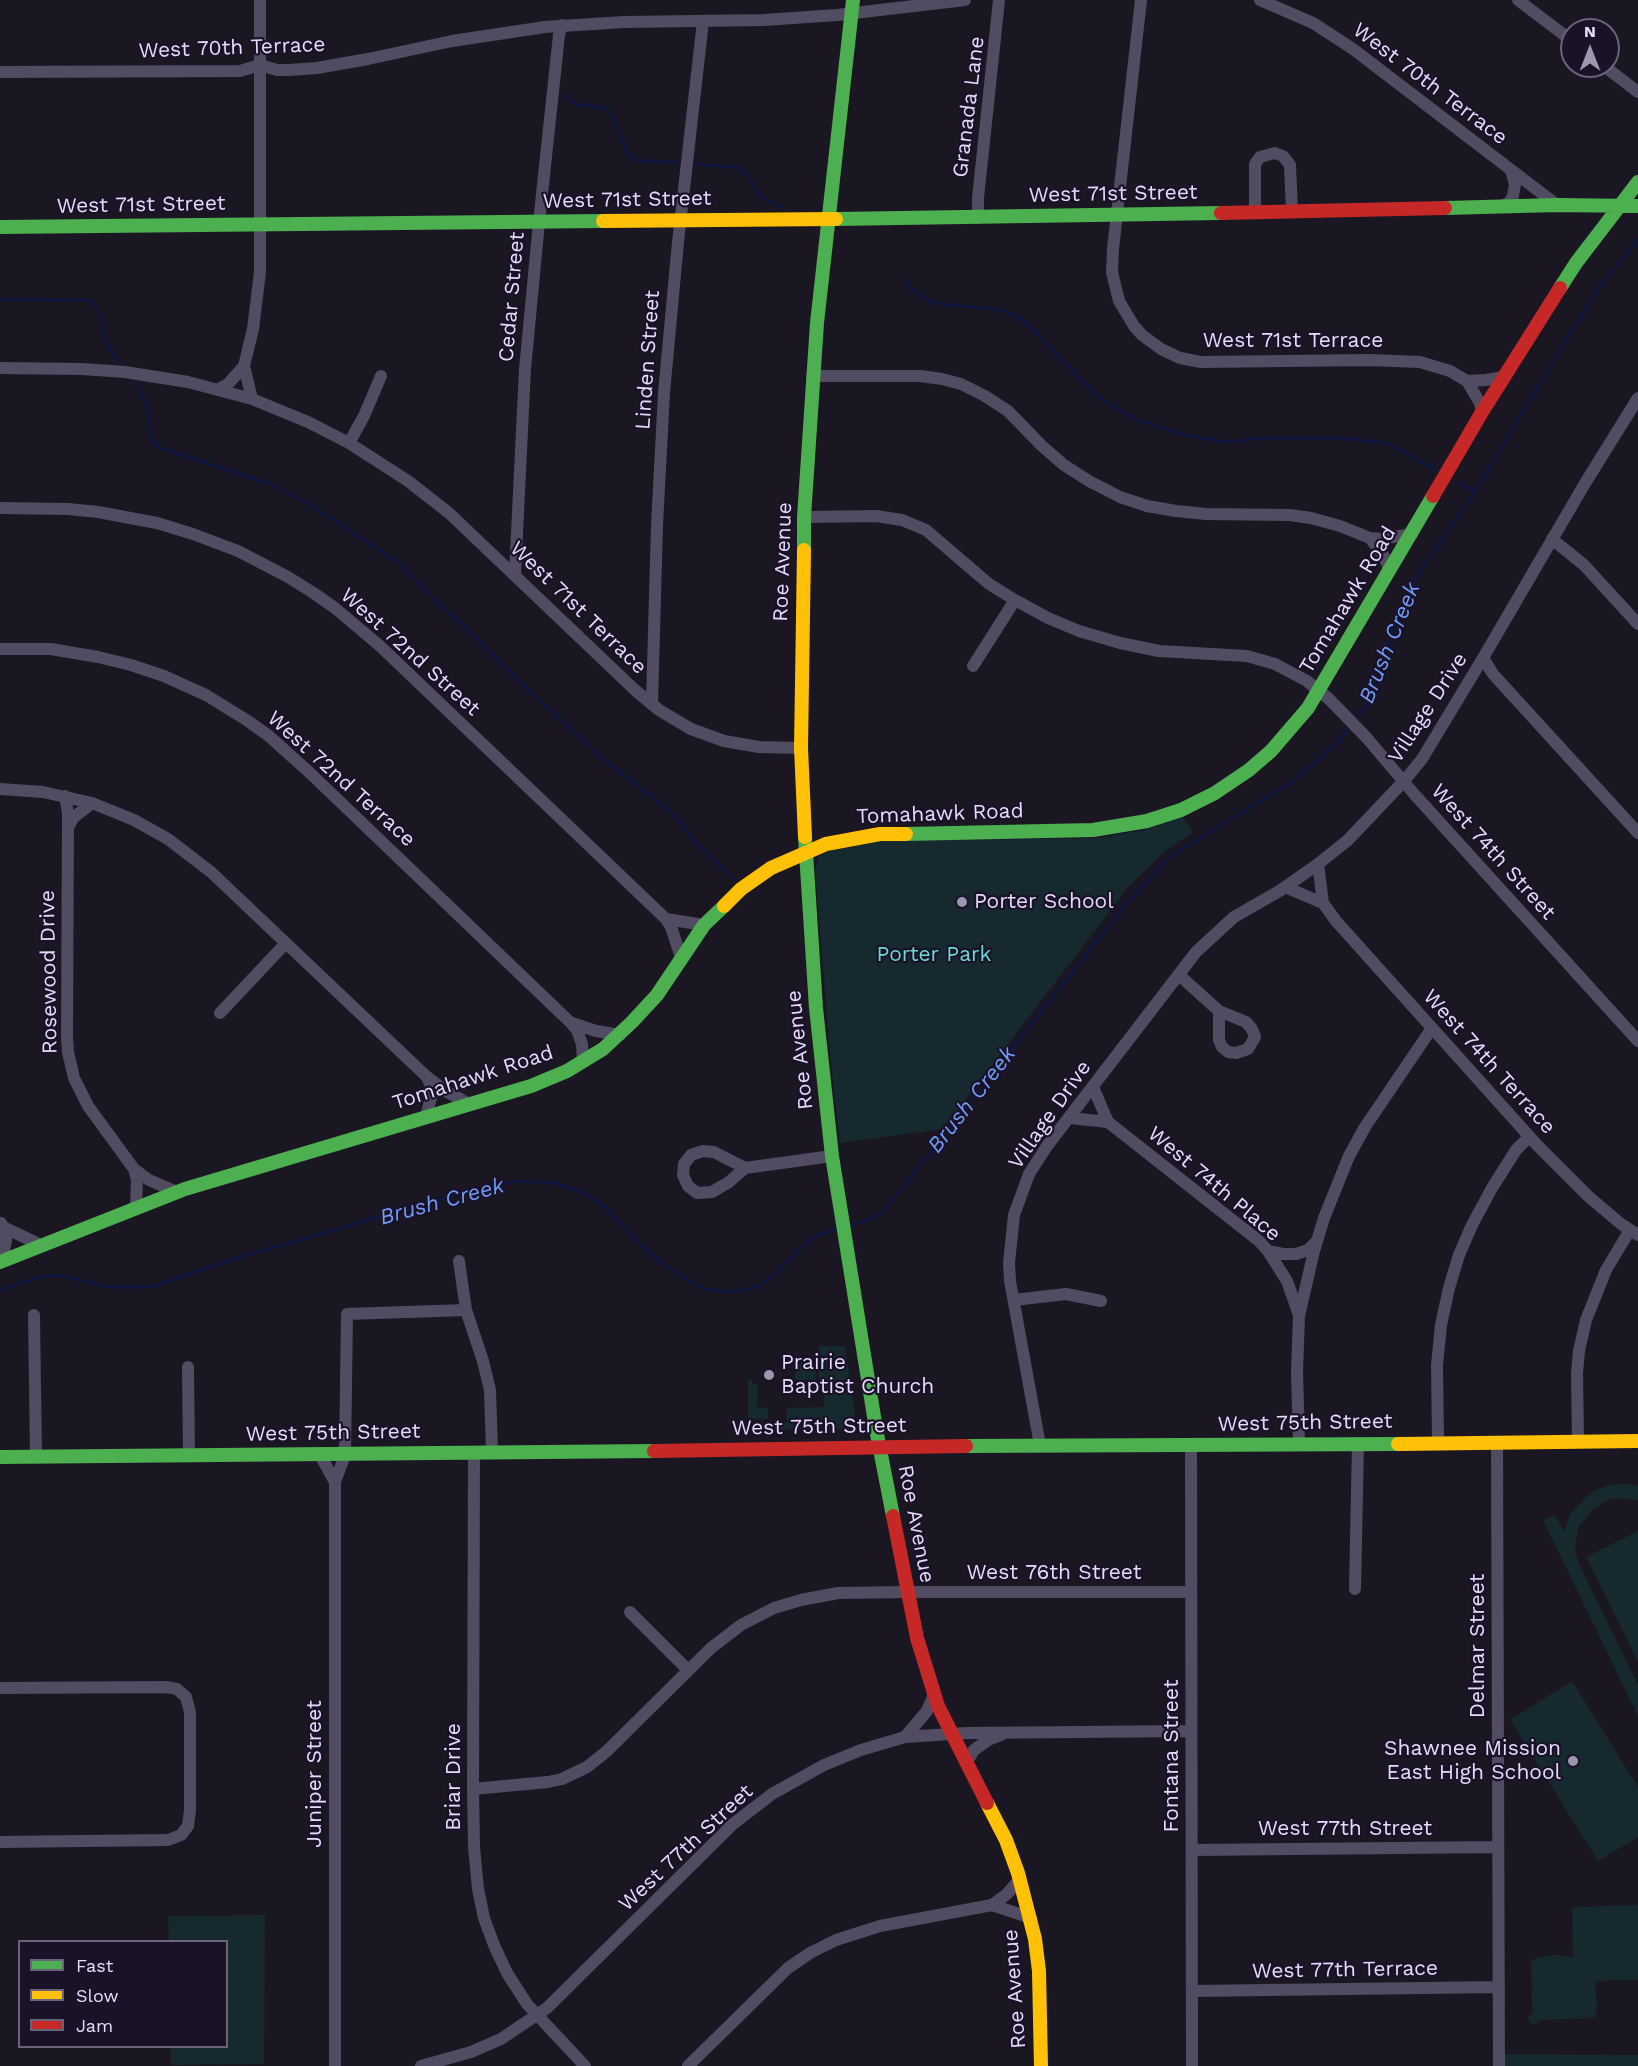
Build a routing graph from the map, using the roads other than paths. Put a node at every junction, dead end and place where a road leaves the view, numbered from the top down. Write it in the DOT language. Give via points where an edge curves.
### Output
graph roads {
  1 [pos="260,0"];
  2 [pos="965,0"];
  3 [pos="999,0"];
  4 [pos="1141,0"];
  5 [pos="1260,0"];
  6 [pos="1518,0"];
  7 [pos="852,6"];
  8 [pos="703,21"];
  9 [pos="562,26"];
  10 [pos="1560,32"];
  11 [pos="260,65"];
  12 [pos="0,72"];
  13 [pos="1620,78"];
  14 [pos="1638,92"];
  15 [pos="1511,170"];
  16 [pos="1638,182"];
  17 [pos="1557,205"];
  18 [pos="1618,206"];
  19 [pos="1638,206"];
  20 [pos="1501,207"];
  21 [pos="1255,212"];
  22 [pos="1292,212"];
  23 [pos="1117,215"];
  24 [pos="978,218"];
  25 [pos="828,219"];
  26 [pos="681,220"];
  27 [pos="539,222"];
  28 [pos="260,225"];
  29 [pos="0,227"];
  30 [pos="244,366"];
  31 [pos="0,368"];
  32 [pos="381,376"];
  33 [pos="813,376"];
  34 [pos="1504,377"];
  35 [pos="1467,381"];
  36 [pos="219,389"];
  37 [pos="252,399"];
  38 [pos="1636,406"];
  39 [pos="1482,412"];
  40 [pos="350,443"];
  41 [pos="0,508"];
  42 [pos="804,517"];
  43 [pos="1412,534"];
  44 [pos="1370,538"];
  45 [pos="1552,539"];
  46 [pos="1390,570"];
  47 [pos="515,574"];
  48 [pos="1015,600"];
  49 [pos="1638,624"];
  50 [pos="0,649"];
  51 [pos="1483,658"];
  52 [pos="973,666"];
  53 [pos="1319,690"];
  54 [pos="652,703"];
  55 [pos="801,748"];
  56 [pos="1404,781"];
  57 [pos="0,789"];
  58 [pos="65,796"];
  59 [pos="92,803"];
  60 [pos="68,828"];
  61 [pos="1638,833"];
  62 [pos="806,852"];
  63 [pos="1318,864"];
  64 [pos="1285,887"];
  65 [pos="1323,903"];
  66 [pos="666,919"];
  67 [pos="704,925"];
  68 [pos="286,944"];
  69 [pos="681,957"];
  70 [pos="1179,975"];
  71 [pos="1219,1011"];
  72 [pos="220,1013"];
  73 [pos="571,1023"];
  74 [pos="1432,1028"];
  75 [pos="620,1035"];
  76 [pos="1638,1041"];
  77 [pos="584,1062"];
  78 [pos="426,1076"];
  79 [pos="1093,1087"];
  80 [pos="469,1104"];
  81 [pos="426,1116"];
  82 [pos="1070,1118"];
  83 [pos="1108,1122"];
  84 [pos="1529,1137"];
  85 [pos="832,1156"];
  86 [pos="745,1168"];
  87 [pos="134,1169"];
  88 [pos="177,1192"];
  89 [pos="136,1207"];
  90 [pos="2,1225"];
  91 [pos="1634,1233"];
  92 [pos="1316,1242"];
  93 [pos="43,1246"];
  94 [pos="1268,1251"];
  95 [pos="459,1261"];
  96 [pos="0,1262"];
  97 [pos="1014,1300"];
  98 [pos="1101,1301"];
  99 [pos="466,1310"];
  100 [pos="34,1315"];
  101 [pos="1299,1316"];
  102 [pos="188,1367"];
  103 [pos="1638,1441"];
  104 [pos="1438,1442"];
  105 [pos="1497,1442"];
  106 [pos="1578,1442"];
  107 [pos="1358,1443"];
  108 [pos="1299,1444"];
  109 [pos="1040,1445"];
  110 [pos="1191,1446"];
  111 [pos="880,1447"];
  112 [pos="492,1452"];
  113 [pos="474,1453"];
  114 [pos="189,1455"];
  115 [pos="320,1455"];
  116 [pos="345,1455"];
  117 [pos="36,1456"];
  118 [pos="0,1457"];
  119 [pos="335,1482"];
  120 [pos="1355,1589"];
  121 [pos="908,1592"];
  122 [pos="1190,1592"];
  123 [pos="630,1612"];
  124 [pos="688,1670"];
  125 [pos="0,1688"];
  126 [pos="934,1694"];
  127 [pos="1190,1731"];
  128 [pos="1007,1732"];
  129 [pos="951,1734"];
  130 [pos="905,1737"];
  131 [pos="966,1763"];
  132 [pos="473,1789"];
  133 [pos="0,1842"];
  134 [pos="1498,1847"];
  135 [pos="1192,1850"];
  136 [pos="1020,1879"];
  137 [pos="992,1905"];
  138 [pos="1031,1918"];
  139 [pos="1499,1987"];
  140 [pos="1192,1991"];
  141 [pos="537,2015"];
  142 [pos="335,2066"];
  143 [pos="421,2066"];
  144 [pos="585,2066"];
  145 [pos="688,2066"];
  146 [pos="1041,2066"];
  147 [pos="1192,2066"];
  148 [pos="1499,2066"];
  1 -- 11 [label="street"];
  2 -- 7 [label="street, West 70th Terrace"];
  3 -- 24 [label="street, Granada Lane"];
  4 -- 23 [label="street, West 71st Terrace"];
  5 -- 15 [label="street, West 70th Terrace" via="1303,18 1336,38"];
  6 -- 10 [label="street"];
  7 -- 8 [label="street, West 70th Terrace" via="764,20"];
  7 -- 25 [label="street, Roe Avenue"];
  8 -- 9 [label="street, West 70th Terrace"];
  8 -- 26 [label="street, Linden Street"];
  9 -- 11 [label="street, West 70th Terrace" via="503,32 317,68 277,70"];
  9 -- 27 [label="street, Cedar Street"];
  11 -- 12 [label="street, West 70th Terrace" via="240,71"];
  11 -- 28 [label="street"];
  13 -- 14 [label="street"];
  15 -- 17 [label="street, West 70th Terrace"];
  15 -- 20 [label="street, West 70th Terrace" via="1513,196"];
  16 -- 18 [label="street, Tomahawk Road"];
  17 -- 18 [label="street, West 71st Street"];
  17 -- 20 [label="street, West 71st Street"];
  18 -- 19 [label="street, West 71st Street"];
  18 -- 34 [label="street, Tomahawk Road" via="1576,263"];
  20 -- 22 [label="street, West 71st Street"];
  21 -- 22 [label="street, West 71st Street"];
  21 -- 22 [label="street" via="1255,164 1260,157 1275,153 1290,165"];
  21 -- 23 [label="street, West 71st Street"];
  23 -- 24 [label="street, West 71st Street"];
  23 -- 35 [label="street, West 71st Terrace" via="1112,272 1115,290 1134,326 1161,349 1201,362 1406,360 1450,371"];
  24 -- 25 [label="street, West 71st Street"];
  25 -- 26 [label="street, West 71st Street"];
  25 -- 33 [label="street, Roe Avenue"];
  26 -- 27 [label="street, West 71st Street"];
  26 -- 54 [label="street, Linden Street" via="664,393"];
  27 -- 28 [label="street, West 71st Street"];
  27 -- 47 [label="street, Cedar Street" via="525,369"];
  28 -- 29 [label="street, West 71st Street"];
  28 -- 30 [label="street" via="257,304"];
  30 -- 36 [label="street"];
  30 -- 37 [label="street"];
  31 -- 36 [label="street, West 71st Terrace" via="125,372"];
  32 -- 40 [label="street"];
  33 -- 42 [label="street, Roe Avenue"];
  33 -- 44 [label="street" via="920,376 961,384 1008,411 1064,465 1120,496 1176,512 1311,518"];
  34 -- 35 [label="street, West 71st Terrace"];
  34 -- 39 [label="street, Tomahawk Road"];
  35 -- 39 [label="street"];
  36 -- 37 [label="street, West 71st Terrace"];
  37 -- 40 [label="street, West 71st Terrace"];
  38 -- 45 [label="street, Village Drive"];
  39 -- 43 [label="street, Tomahawk Road"];
  40 -- 47 [label="street, West 71st Terrace" via="449,513"];
  41 -- 66 [label="street, West 72nd Street" via="68,509 157,523 238,551 288,577 335,608 380,646"];
  42 -- 48 [label="street" via="876,516 916,525"];
  42 -- 55 [label="street, Roe Avenue"];
  43 -- 44 [label="street"];
  43 -- 46 [label="street, Tomahawk Road"];
  44 -- 46 [label="street"];
  45 -- 49 [label="street" via="1584,565"];
  45 -- 51 [label="street, Village Drive"];
  46 -- 53 [label="street, Tomahawk Road"];
  47 -- 54 [label="street, West 71st Terrace"];
  48 -- 52 [label="street"];
  48 -- 53 [label="street" via="1079,631 1120,643 1159,651 1260,659 1290,671"];
  50 -- 73 [label="street, West 72nd Terrace" via="51,649 131,665 206,695 248,721 310,773"];
  51 -- 56 [label="street, Village Drive" via="1422,759"];
  51 -- 61 [label="street" via="1493,674"];
  53 -- 56 [label="street, West 74th Street"];
  53 -- 62 [label="street, Tomahawk Road" via="1288,734 1249,770 1215,793 1148,821 1093,830 871,835"];
  54 -- 55 [label="street, West 71st Terrace" via="691,729 724,741"];
  55 -- 62 [label="street, Roe Avenue"];
  56 -- 63 [label="street, Village Drive" via="1348,840"];
  56 -- 76 [label="street, West 74th Street"];
  57 -- 58 [label="street"];
  58 -- 59 [label="street"];
  58 -- 60 [label="street, Rosewood Drive"];
  59 -- 60 [label="street" via="73,818"];
  59 -- 68 [label="street" via="134,820 192,856"];
  60 -- 87 [label="street, Rosewood Drive" via="70,1065 88,1106"];
  62 -- 67 [label="street, Tomahawk Road" via="753,880"];
  62 -- 85 [label="street, Roe Avenue" via="816,1008"];
  63 -- 64 [label="street, Village Drive"];
  63 -- 65 [label="street"];
  64 -- 65 [label="street, West 74th Terrace"];
  64 -- 70 [label="street, Village Drive" via="1234,917 1196,952"];
  65 -- 74 [label="street, West 74th Terrace"];
  66 -- 67 [label="street"];
  66 -- 69 [label="street, West 72nd Street"];
  67 -- 69 [label="street, Tomahawk Road"];
  68 -- 72 [label="street"];
  68 -- 78 [label="street"];
  69 -- 75 [label="street, Tomahawk Road" via="657,995"];
  70 -- 71 [label="street"];
  70 -- 79 [label="street, Village Drive"];
  73 -- 75 [label="street, West 72nd Terrace"];
  73 -- 77 [label="street, West 72nd Terrace" via="582,1044"];
  74 -- 84 [label="street, West 74th Terrace"];
  74 -- 92 [label="street" via="1360,1137 1332,1196"];
  75 -- 77 [label="street, Tomahawk Road"];
  77 -- 80 [label="street, Tomahawk Road" via="531,1086"];
  78 -- 80 [label="street"];
  78 -- 81 [label="street" via="432,1094"];
  79 -- 82 [label="street, Village Drive"];
  79 -- 83 [label="street, West 74th Place"];
  80 -- 81 [label="street, Tomahawk Road"];
  81 -- 88 [label="street, Tomahawk Road"];
  82 -- 83 [label="street"];
  82 -- 97 [label="street, Village Drive" via="1040,1157 1018,1201 1009,1263"];
  83 -- 94 [label="street, West 74th Place"];
  84 -- 91 [label="street, West 74th Terrace" via="1588,1196"];
  84 -- 104 [label="street" via="1516,1150 1472,1225 1449,1288 1437,1365"];
  85 -- 86 [label="street"];
  85 -- 111 [label="street, Roe Avenue"];
  86 -- 86 [label="street" via="712,1192 697,1193 687,1186 683,1175 684,1164 691,1155 703,1151 714,1152"];
  87 -- 88 [label="street, Rosewood Drive"];
  87 -- 89 [label="street"];
  88 -- 89 [label="street, Tomahawk Road"];
  89 -- 93 [label="street, Tomahawk Road"];
  90 -- 93 [label="street"];
  90 -- 96 [label="street" via="6,1241"];
  91 -- 106 [label="street" via="1606,1270 1586,1320 1579,1351"];
  92 -- 94 [label="street" via="1296,1254"];
  92 -- 101 [label="street"];
  93 -- 96 [label="street, Tomahawk Road"];
  94 -- 101 [label="street, West 74th Place" via="1287,1281"];
  95 -- 99 [label="street"];
  97 -- 98 [label="street" via="1066,1294"];
  97 -- 109 [label="street, Village Drive"];
  99 -- 112 [label="street" via="490,1390"];
  99 -- 116 [label="street, Juniper Street" via="346,1314"];
  100 -- 117 [label="street"];
  101 -- 108 [label="street"];
  102 -- 114 [label="street"];
  103 -- 106 [label="street, West 75th Street"];
  104 -- 105 [label="street, West 75th Street"];
  104 -- 107 [label="street, West 75th Street"];
  105 -- 106 [label="street, West 75th Street"];
  105 -- 134 [label="street, Delmar Street"];
  107 -- 108 [label="street, West 75th Street"];
  107 -- 120 [label="street"];
  108 -- 110 [label="street, West 75th Street"];
  109 -- 110 [label="street, West 75th Street"];
  109 -- 111 [label="street, West 75th Street"];
  110 -- 122 [label="street, Fontana Street"];
  111 -- 112 [label="street, West 75th Street"];
  111 -- 121 [label="street, Roe Avenue"];
  112 -- 113 [label="street, West 75th Street"];
  113 -- 116 [label="street, West 75th Street"];
  113 -- 132 [label="street, Briar Drive"];
  114 -- 115 [label="street, West 75th Street"];
  114 -- 117 [label="street, West 75th Street"];
  115 -- 116 [label="street, West 75th Street"];
  115 -- 119 [label="street, Juniper Street"];
  116 -- 119 [label="street, Juniper Street"];
  117 -- 118 [label="street, West 75th Street"];
  119 -- 142 [label="street, Juniper Street"];
  121 -- 122 [label="street, West 76th Street"];
  121 -- 124 [label="street, West 76th Street" via="838,1593 774,1608 741,1625"];
  121 -- 126 [label="street, Roe Avenue"];
  122 -- 127 [label="street, Fontana Street"];
  123 -- 124 [label="street"];
  124 -- 132 [label="street, West 76th Street" via="586,1767 548,1782"];
  125 -- 133 [label="street" via="166,1687 177,1689 186,1697 190,1712 190,1810 188,1826 181,1835 168,1840"];
  126 -- 129 [label="street, Roe Avenue"];
  126 -- 130 [label="street" via="927,1711"];
  127 -- 128 [label="street, West 77th Street"];
  127 -- 135 [label="street, Fontana Street"];
  128 -- 129 [label="street, West 77th Street"];
  128 -- 131 [label="street" via="974,1750"];
  129 -- 130 [label="street, West 77th Street"];
  129 -- 131 [label="street, Roe Avenue"];
  130 -- 141 [label="street, West 77th Street" via="824,1764 752,1808"];
  131 -- 136 [label="street, Roe Avenue" via="1006,1840"];
  132 -- 141 [label="street, Briar Drive" via="474,1847 484,1918 507,1972"];
  134 -- 135 [label="street, West 77th Street"];
  134 -- 139 [label="street, Delmar Street"];
  135 -- 140 [label="street, Fontana Street"];
  136 -- 137 [label="street"];
  136 -- 138 [label="street, Roe Avenue"];
  137 -- 138 [label="street"];
  137 -- 145 [label="street" via="880,1926 810,1953 768,1986"];
  138 -- 146 [label="street, Roe Avenue" via="1039,1971"];
  139 -- 140 [label="street, West 77th Terrace"];
  139 -- 148 [label="street, Delmar Street"];
  140 -- 147 [label="street, Fontana Street"];
  141 -- 143 [label="street, West 77th Street" via="471,2052"];
  141 -- 144 [label="street, Briar Drive"];
}
